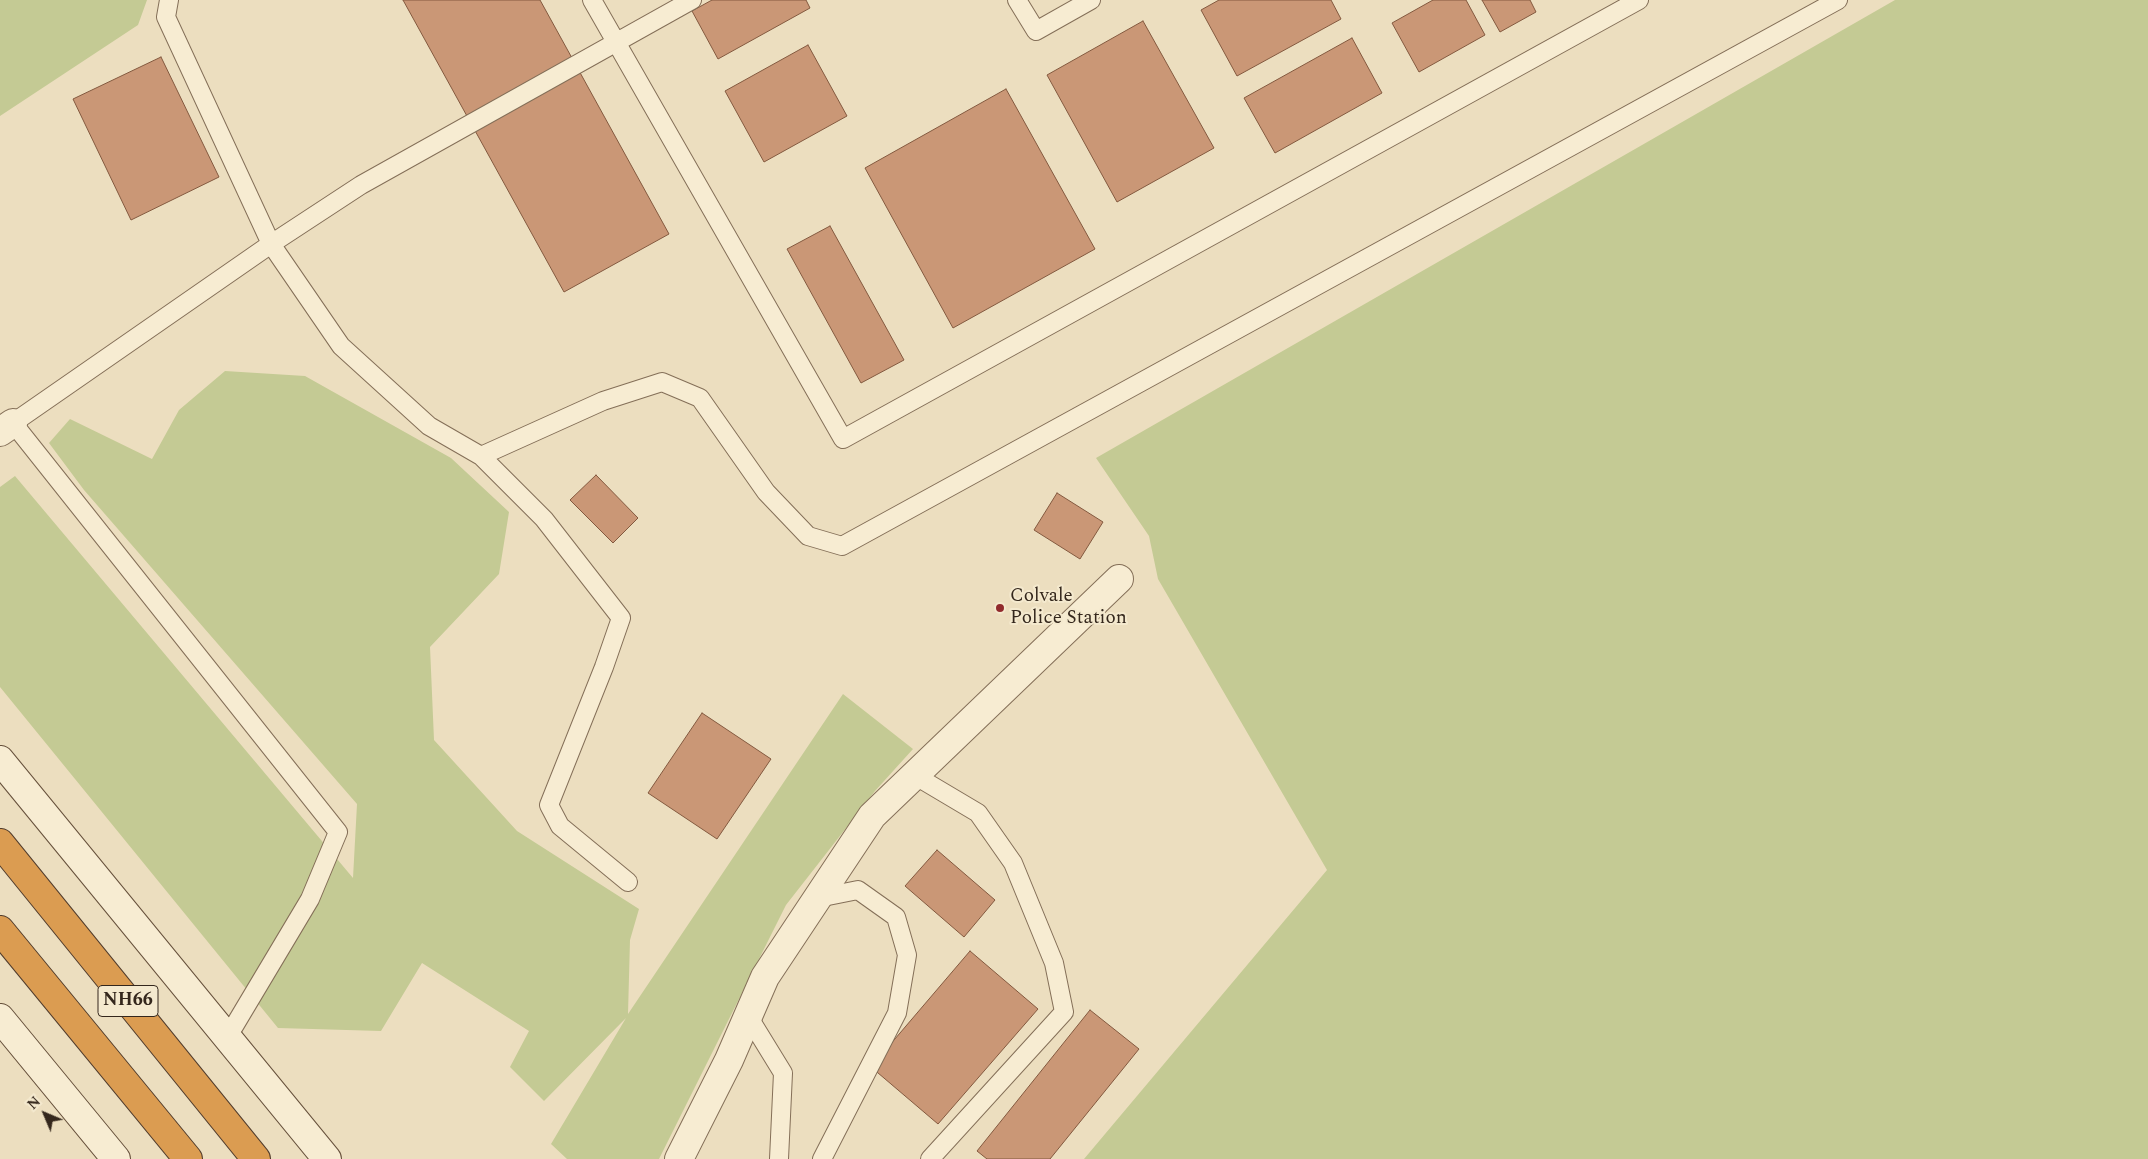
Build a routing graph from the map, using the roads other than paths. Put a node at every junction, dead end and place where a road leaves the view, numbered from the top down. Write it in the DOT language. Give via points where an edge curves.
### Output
graph roads {
  1 [pos="169,0"];
  2 [pos="592,0"];
  3 [pos="692,0"];
  4 [pos="1018,0"];
  5 [pos="1091,0"];
  6 [pos="1640,0"];
  7 [pos="1838,0"];
  8 [pos="616,42"];
  9 [pos="271,244"];
  10 [pos="7,427"];
  11 [pos="481,456"];
  12 [pos="1119,579"];
  13 [pos="0,760"];
  14 [pos="914,775"];
  15 [pos="0,843"];
  16 [pos="628,882"];
  17 [pos="818,898"];
  18 [pos="0,930"];
  19 [pos="748,1016"];
  20 [pos="0,1018"];
  21 [pos="227,1038"];
  22 [pos="116,1159"];
  23 [pos="188,1159"];
  24 [pos="256,1159"];
  25 [pos="327,1159"];
  26 [pos="679,1159"];
  27 [pos="779,1159"];
  28 [pos="822,1159"];
  29 [pos="930,1159"];
  1 -- 9 [label="lane" via="166,17"];
  2 -- 8 [label="lane"];
  3 -- 8 [label="lane"];
  4 -- 5 [label="lane" via="1036,31"];
  6 -- 8 [label="lane" via="842,439"];
  7 -- 11 [label="lane" via="842,546 808,536 766,492 700,398 662,382 603,401"];
  8 -- 9 [label="lane" via="361,185"];
  9 -- 10 [label="lane"];
  9 -- 11 [label="lane" via="340,346 429,426"];
  10 -- 21 [label="lane" via="338,832 310,899"];
  11 -- 16 [label="lane" via="544,519 621,618 549,805 560,826"];
  12 -- 14 [label="street"];
  13 -- 21 [label="street"];
  14 -- 17 [label="street" via="872,816"];
  14 -- 29 [label="lane" via="978,813 1012,863 1054,964 1064,1012"];
  15 -- 24 [label="highway, NH66"];
  17 -- 19 [label="street" via="765,977"];
  17 -- 28 [label="lane" via="858,890 896,917 907,955 897,1013"];
  18 -- 23 [label="highway, NH66"];
  19 -- 26 [label="street"];
  19 -- 27 [label="lane" via="783,1073"];
  20 -- 22 [label="street"];
  21 -- 25 [label="street"];
}
